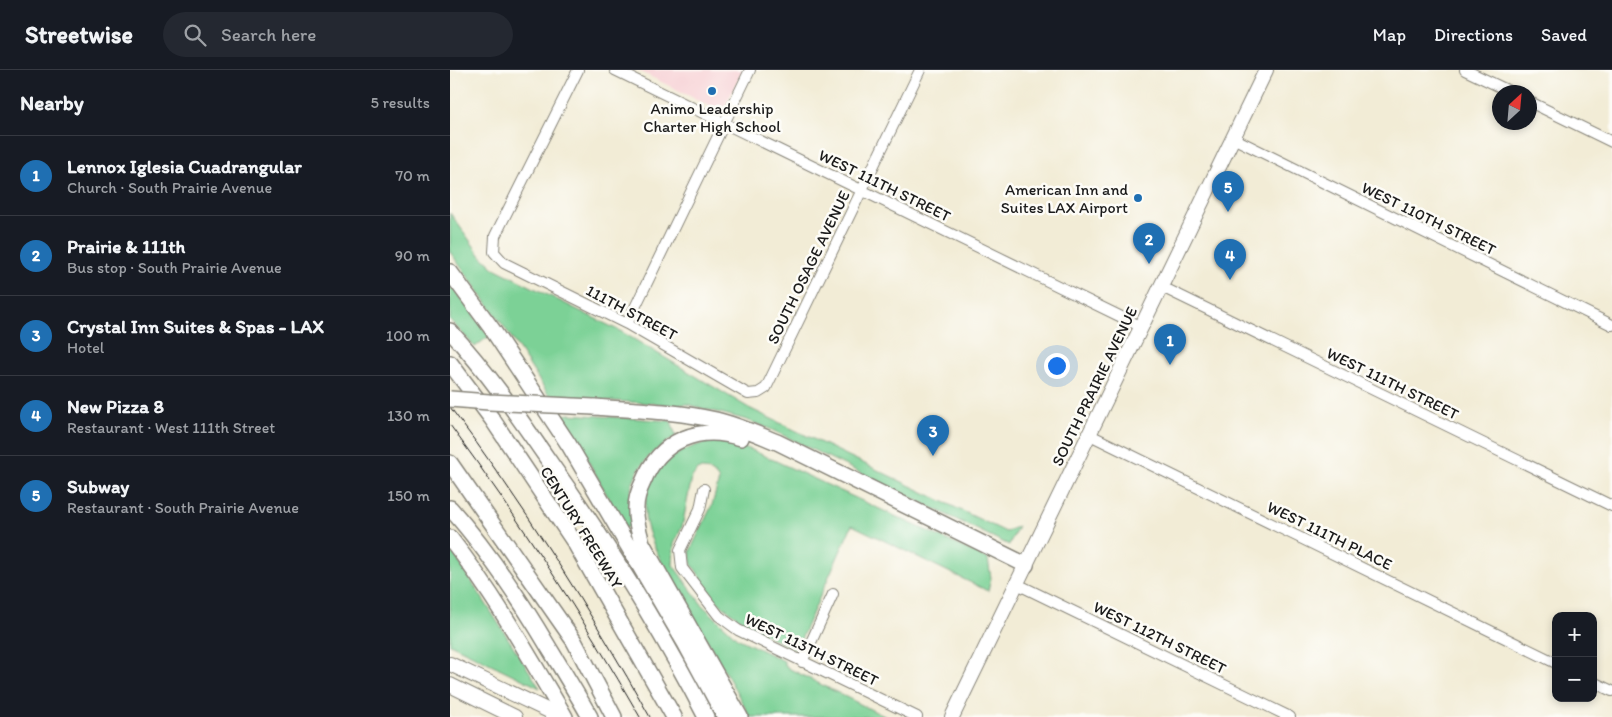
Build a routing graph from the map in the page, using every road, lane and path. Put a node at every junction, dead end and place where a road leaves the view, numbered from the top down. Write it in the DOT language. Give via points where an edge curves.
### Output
graph roads {
  1 [pos="578,70"];
  2 [pos="615,70"];
  3 [pos="750,70"];
  4 [pos="920,70"];
  5 [pos="1266,70"];
  6 [pos="1465,70"];
  7 [pos="1496,85"];
  8 [pos="1537,105"];
  9 [pos="724,123"];
  10 [pos="1233,138"];
  11 [pos="1612,142"];
  12 [pos="862,190"];
  13 [pos="450,272"];
  14 [pos="1162,287"];
  15 [pos="627,324"];
  16 [pos="1612,325"];
  17 [pos="1142,327"];
  18 [pos="450,331"];
  19 [pos="450,363"];
  20 [pos="758,393"];
  21 [pos="450,398"];
  22 [pos="508,403"];
  23 [pos="1090,435"];
  24 [pos="777,442"];
  25 [pos="450,463"];
  26 [pos="704,489"];
  27 [pos="1612,506"];
  28 [pos="450,508"];
  29 [pos="450,538"];
  30 [pos="1026,565"];
  31 [pos="1017,584"];
  32 [pos="833,594"];
  33 [pos="1552,661"];
  34 [pos="802,662"];
  35 [pos="454,666"];
  36 [pos="450,684"];
  37 [pos="1597,684"];
  38 [pos="1612,691"];
  39 [pos="515,717"];
  40 [pos="554,717"];
  41 [pos="565,717"];
  42 [pos="590,717"];
  43 [pos="614,717"];
  44 [pos="674,717"];
  45 [pos="706,717"];
  46 [pos="725,717"];
  47 [pos="740,717"];
  48 [pos="917,717"];
  49 [pos="952,717"];
  50 [pos="1290,717"];
  1 -- 15 [label="street, 111TH STREET" via="495,236 494,252 504,263"];
  2 -- 9 [label="street, WEST 111TH STREET"];
  3 -- 9 [label="street"];
  4 -- 12 [label="street, SOUTH OSAGE AVENUE"];
  5 -- 10 [label="main road, SOUTH PRAIRIE AVENUE"];
  6 -- 7 [label="street"];
  8 -- 11 [label="street"];
  9 -- 12 [label="street, WEST 111TH STREET"];
  9 -- 15 [label="street"];
  10 -- 14 [label="main road, SOUTH PRAIRIE AVENUE"];
  10 -- 16 [label="street, WEST 110TH STREET"];
  12 -- 17 [label="street, WEST 111TH STREET"];
  12 -- 20 [label="street, SOUTH OSAGE AVENUE" via="766,388"];
  13 -- 46 [label="highway" via="570,445"];
  14 -- 17 [label="main road, SOUTH PRAIRIE AVENUE"];
  14 -- 27 [label="street, WEST 111TH STREET"];
  15 -- 20 [label="street, 111TH STREET" via="748,394"];
  17 -- 23 [label="main road, SOUTH PRAIRIE AVENUE"];
  18 -- 22 [label="highway"];
  19 -- 44 [label="highway, CENTURY FREEWAY" via="575,542"];
  21 -- 22 [label="highway, bridge"];
  22 -- 24 [label="highway, bridge" via="676,413 741,427"];
  22 -- 45 [label="highway" via="621,568"];
  23 -- 30 [label="main road, SOUTH PRAIRIE AVENUE"];
  23 -- 33 [label="street, WEST 111TH PLACE"];
  24 -- 30 [label="highway"];
  24 -- 47 [label="highway" via="751,441 707,432 688,437 658,455 647,471 636,508 642,543"];
  25 -- 43 [label="highway" via="574,641"];
  26 -- 34 [label="street, WEST 113TH STREET" via="700,509 680,550 682,568 725,621"];
  28 -- 42 [label="highway" via="510,586"];
  29 -- 41 [label="highway" via="525,649"];
  30 -- 31 [label="main road, SOUTH PRAIRIE AVENUE"];
  31 -- 49 [label="main road, SOUTH PRAIRIE AVENUE"];
  31 -- 50 [label="street, WEST 112TH STREET"];
  32 -- 34 [label="street"];
  34 -- 48 [label="street, WEST 113TH STREET"];
  35 -- 36 [label="street"];
  35 -- 40 [label="main road" via="551,712"];
  36 -- 39 [label="main road"];
  37 -- 38 [label="street"];
}
